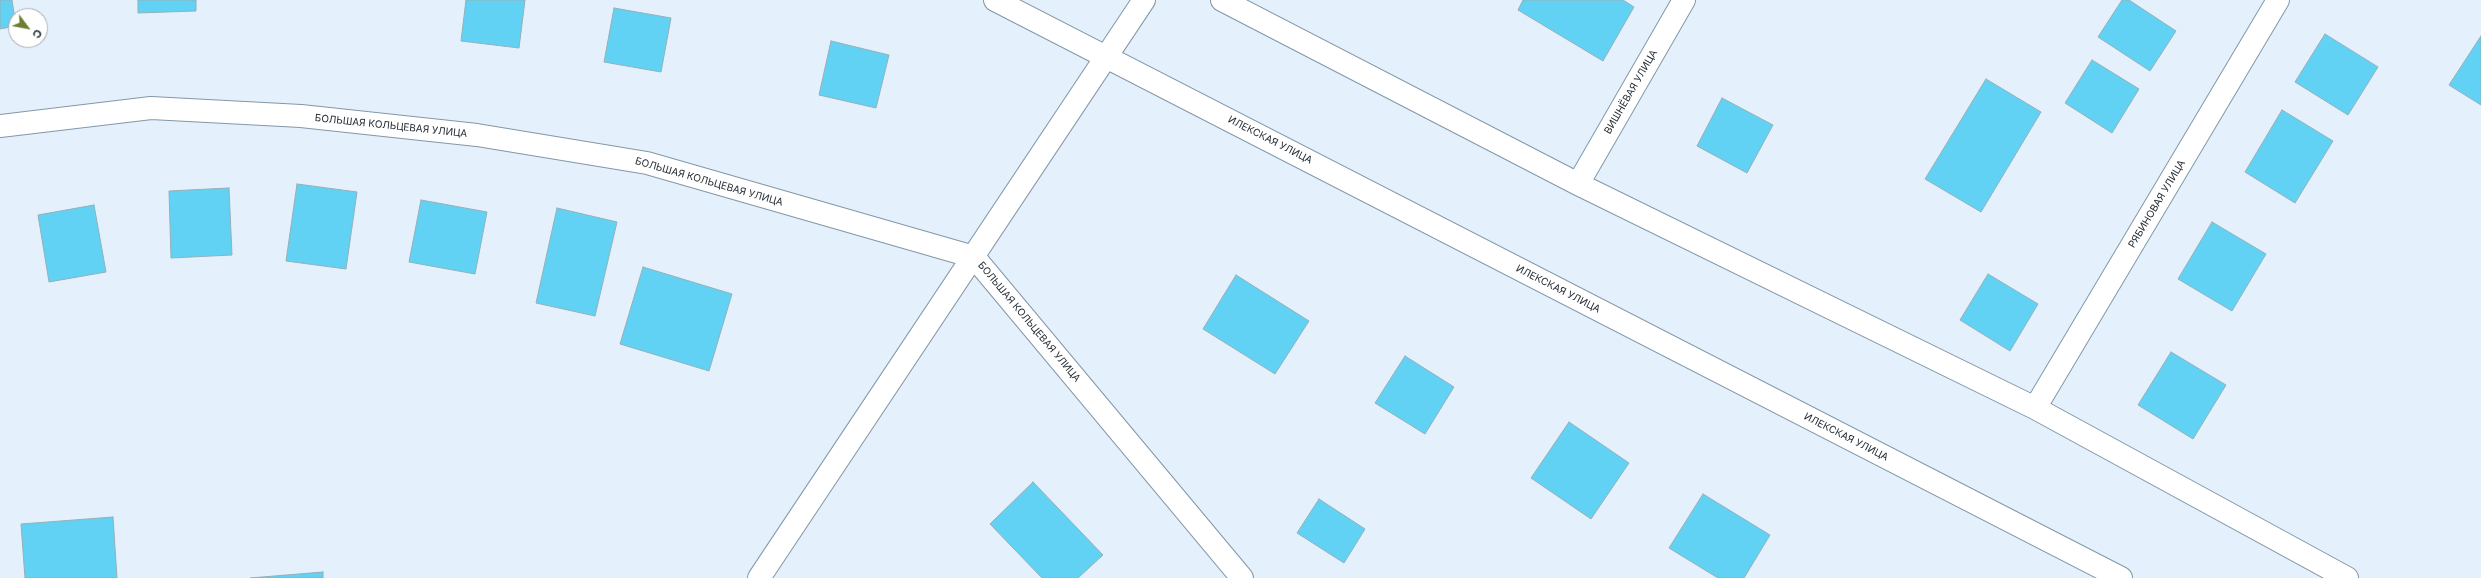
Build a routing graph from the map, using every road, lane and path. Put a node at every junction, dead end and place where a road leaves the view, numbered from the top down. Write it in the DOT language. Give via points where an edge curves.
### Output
graph roads {
  1 [pos="995,0"];
  2 [pos="1144,0"];
  3 [pos="1222,0"];
  4 [pos="1684,0"];
  5 [pos="2278,0"];
  6 [pos="1105,56"];
  7 [pos="0,126"];
  8 [pos="1578,184"];
  9 [pos="974,258"];
  10 [pos="2035,408"];
  11 [pos="759,578"];
  12 [pos="1242,578"];
  13 [pos="2121,578"];
  14 [pos="2347,578"];
  1 -- 6 [label="street, ИЛЕКСКАЯ УЛИЦА"];
  2 -- 6 [label="street"];
  3 -- 8 [label="street"];
  4 -- 8 [label="street, ВИШНЁВАЯ УЛИЦА"];
  5 -- 10 [label="street, РЯБИНОВАЯ УЛИЦА"];
  6 -- 9 [label="street"];
  6 -- 13 [label="street, ИЛЕКСКАЯ УЛИЦА"];
  7 -- 9 [label="street, БОЛЬШАЯ КОЛЬЦЕВАЯ УЛИЦА" via="151,108 301,116 477,135 647,163"];
  8 -- 10 [label="street"];
  9 -- 11 [label="street"];
  9 -- 12 [label="street, БОЛЬШАЯ КОЛЬЦЕВАЯ УЛИЦА"];
  10 -- 14 [label="street"];
}
